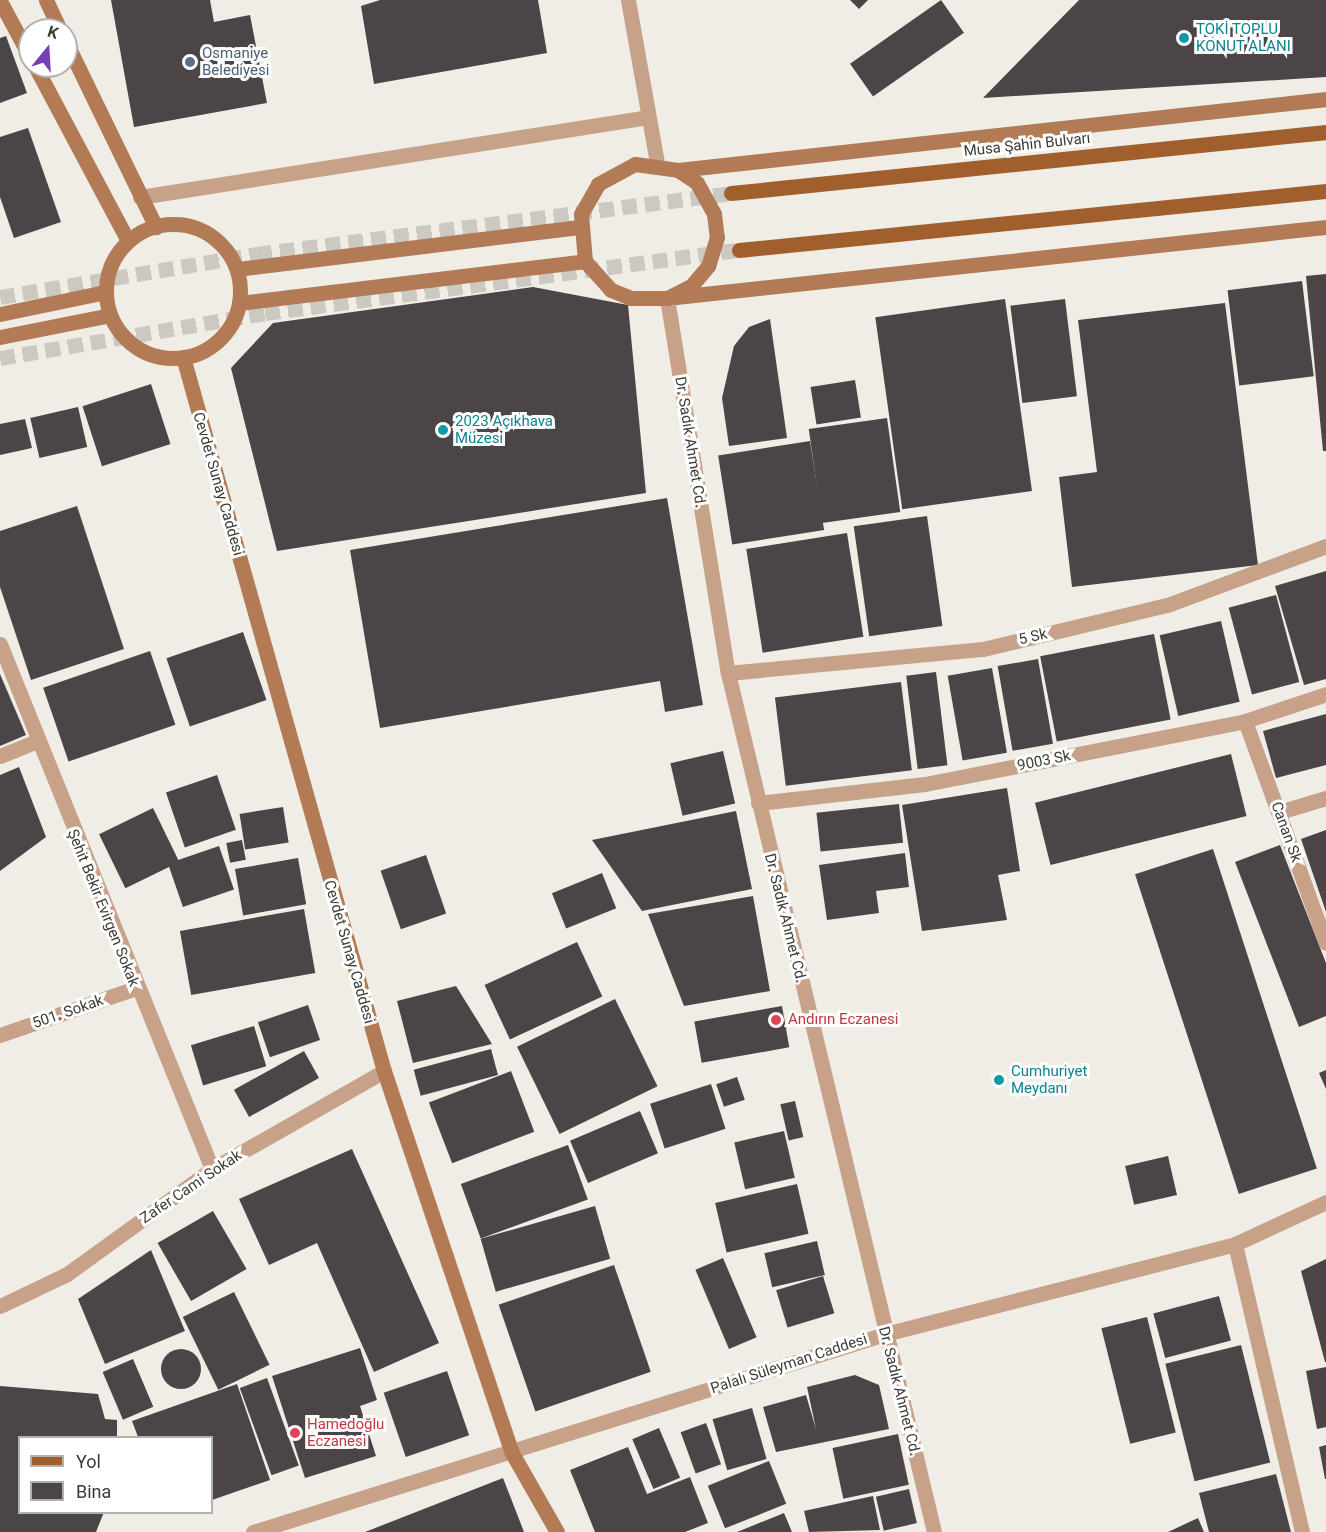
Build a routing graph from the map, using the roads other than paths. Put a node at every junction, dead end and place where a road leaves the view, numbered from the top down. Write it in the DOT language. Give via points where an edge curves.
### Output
graph roads {
  1 [pos="46,0"];
  2 [pos="628,0"];
  3 [pos="0,1"];
  4 [pos="54,18"];
  5 [pos="18,35"];
  6 [pos="78,67"];
  7 [pos="41,78"];
  8 [pos="1326,99"];
  9 [pos="648,117"];
  10 [pos="1326,132"];
  11 [pos="657,163"];
  12 [pos="678,170"];
  13 [pos="1326,191"];
  14 [pos="732,193"];
  15 [pos="140,197"];
  16 [pos="1326,226"];
  17 [pos="156,227"];
  18 [pos="579,227"];
  19 [pos="128,241"];
  20 [pos="739,250"];
  21 [pos="585,261"];
  22 [pos="237,269"];
  23 [pos="105,292"];
  24 [pos="667,298"];
  25 [pos="239,303"];
  26 [pos="0,314"];
  27 [pos="110,315"];
  28 [pos="0,337"];
  29 [pos="183,357"];
  30 [pos="1326,546"];
  31 [pos="0,644"];
  32 [pos="728,673"];
  33 [pos="1326,694"];
  34 [pos="1245,721"];
  35 [pos="35,742"];
  36 [pos="0,756"];
  37 [pos="1326,798"];
  38 [pos="758,803"];
  39 [pos="1279,812"];
  40 [pos="1326,943"];
  41 [pos="136,988"];
  42 [pos="0,1035"];
  43 [pos="384,1071"];
  44 [pos="212,1169"];
  45 [pos="1326,1202"];
  46 [pos="1236,1244"];
  47 [pos="0,1306"];
  48 [pos="885,1334"];
  49 [pos="512,1453"];
  50 [pos="253,1532"];
  51 [pos="557,1532"];
  52 [pos="934,1532"];
  53 [pos="1302,1532"];
  1 -- 4 [label="main road"];
  2 -- 9 [label="street"];
  3 -- 5 [label="main road"];
  6 -- 15 [label="main road"];
  7 -- 19 [label="main road"];
  8 -- 12 [label="main road"];
  9 -- 11 [label="street"];
  9 -- 15 [label="street"];
  10 -- 14 [label="main road, Musa Şahin Bulvarı"];
  11 -- 12 [label="main road"];
  11 -- 18 [label="main road" via="616,171 598,184 585,202"];
  12 -- 24 [label="main road" via="697,183 711,203 717,237 700,277"];
  13 -- 20 [label="main road"];
  15 -- 17 [label="main road"];
  16 -- 24 [label="main road"];
  17 -- 19 [label="main road"];
  17 -- 22 [label="main road" via="179,224 211,236"];
  18 -- 21 [label="main road"];
  18 -- 22 [label="main road"];
  19 -- 23 [label="main road" via="109,270"];
  21 -- 24 [label="main road" via="597,279 620,294"];
  21 -- 25 [label="main road"];
  22 -- 25 [label="main road"];
  23 -- 26 [label="main road"];
  23 -- 27 [label="main road"];
  24 -- 32 [label="street, Dr. Sadık Ahmet Cd."];
  25 -- 29 [label="main road" via="223,336"];
  27 -- 28 [label="main road"];
  27 -- 29 [label="main road" via="141,350"];
  29 -- 43 [label="main road, Cevdet Sunay Caddesi"];
  30 -- 32 [label="street, 5 Sk" via="1170,604 983,648"];
  31 -- 35 [label="street, Şehit Bekir Evirgen Sokak"];
  32 -- 38 [label="street, Dr. Sadık Ahmet Cd."];
  33 -- 34 [label="street, 9003 Sk"];
  34 -- 38 [label="street, 9003 Sk" via="925,784"];
  34 -- 39 [label="street, Canan Sk"];
  35 -- 36 [label="street"];
  35 -- 41 [label="street, Şehit Bekir Evirgen Sokak"];
  37 -- 39 [label="street"];
  38 -- 48 [label="street, Dr. Sadık Ahmet Cd."];
  39 -- 40 [label="street, Canan Sk"];
  41 -- 42 [label="street, 501. Sokak"];
  41 -- 44 [label="street, Şehit Bekir Evirgen Sokak"];
  43 -- 44 [label="street, Zafer Cami Sokak"];
  43 -- 49 [label="main road, Cevdet Sunay Caddesi"];
  44 -- 47 [label="street, Zafer Cami Sokak" via="67,1274"];
  45 -- 46 [label="street, Palalı Süleyman Caddesi"];
  46 -- 48 [label="street, Palalı Süleyman Caddesi"];
  46 -- 53 [label="street"];
  48 -- 49 [label="street, Palalı Süleyman Caddesi"];
  48 -- 52 [label="street, Dr. Sadık Ahmet Cd."];
  49 -- 50 [label="street, Palalı Süleyman Caddesi"];
  49 -- 51 [label="main road, Cevdet Sunay Caddesi"];
}
